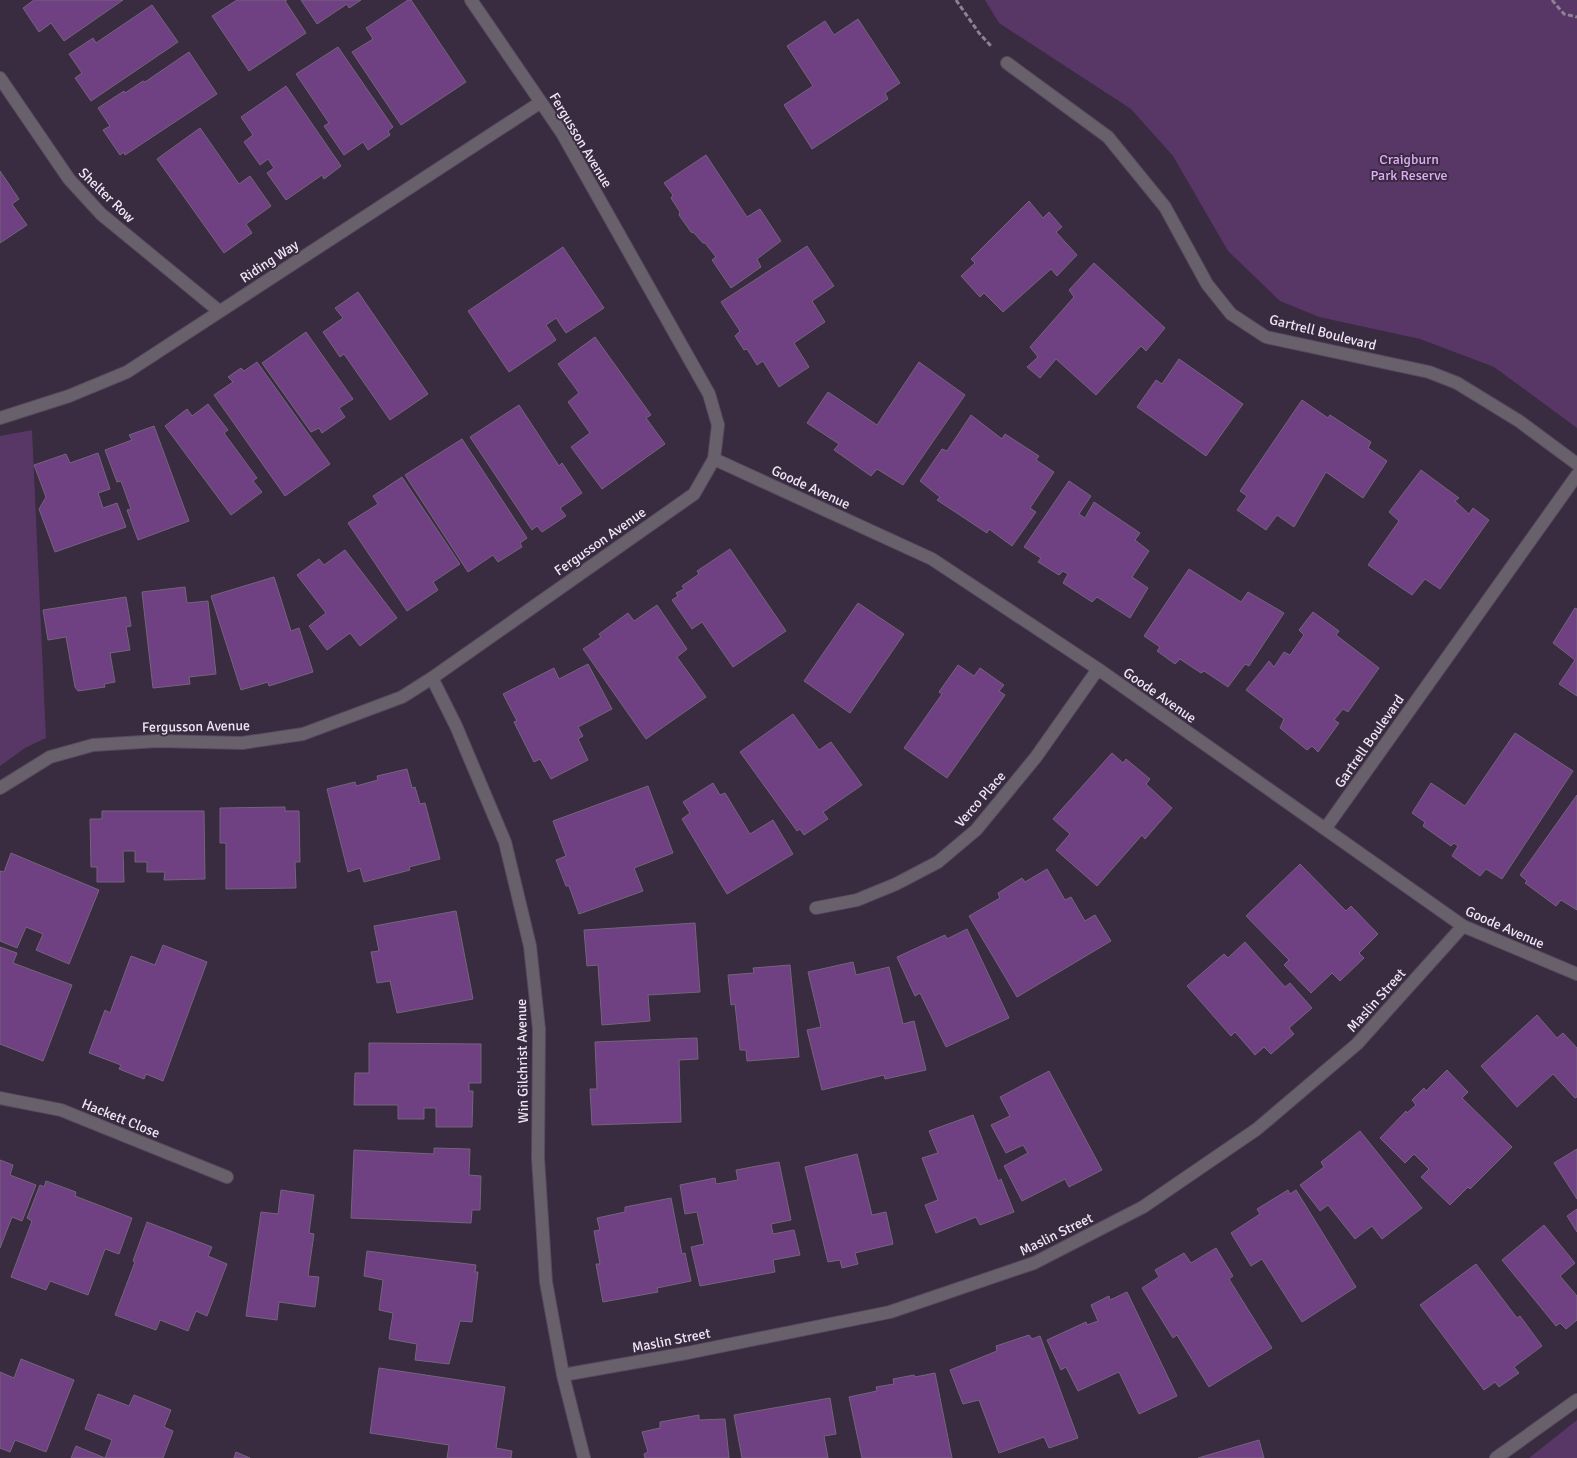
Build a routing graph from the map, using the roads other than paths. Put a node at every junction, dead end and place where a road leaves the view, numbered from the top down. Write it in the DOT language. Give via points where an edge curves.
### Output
graph roads {
  1 [pos="471,0"];
  2 [pos="1007,63"];
  3 [pos="0,78"];
  4 [pos="541,102"];
  5 [pos="219,311"];
  6 [pos="0,418"];
  7 [pos="714,458"];
  8 [pos="1577,464"];
  9 [pos="1577,475"];
  10 [pos="1098,669"];
  11 [pos="432,678"];
  12 [pos="0,788"];
  13 [pos="1325,829"];
  14 [pos="816,908"];
  15 [pos="1463,926"];
  16 [pos="1577,974"];
  17 [pos="0,1098"];
  18 [pos="228,1177"];
  19 [pos="563,1375"];
  20 [pos="1577,1400"];
  21 [pos="584,1458"];
  22 [pos="1496,1458"];
  1 -- 4 [label="street, Fergusson Avenue"];
  2 -- 8 [label="street, Gartrell Boulevard" via="1108,137 1165,207 1207,284 1231,314 1266,337 1429,372 1457,384 1519,420"];
  3 -- 5 [label="street, Shelter Row" via="69,180 101,214"];
  4 -- 5 [label="street, Riding Way"];
  4 -- 7 [label="street, Fergusson Avenue" via="562,132 709,394 718,426"];
  5 -- 6 [label="street, Riding Way" via="127,372 69,396"];
  7 -- 10 [label="street, Goode Avenue" via="932,559"];
  7 -- 11 [label="street, Fergusson Avenue" via="694,494"];
  9 -- 13 [label="street, Gartrell Boulevard"];
  10 -- 13 [label="street, Goode Avenue"];
  10 -- 14 [label="street, Verco Place" via="1036,757 976,830 938,862 896,884 857,900"];
  11 -- 12 [label="street, Fergusson Avenue" via="402,697 303,734 242,742 158,741 94,745 50,757"];
  11 -- 19 [label="street, Win Gilchrist Avenue" via="505,842 530,946 539,1029 538,1158 546,1282"];
  13 -- 15 [label="street, Goode Avenue"];
  15 -- 16 [label="street, Goode Avenue"];
  15 -- 19 [label="street, Maslin Street" via="1357,1044 1256,1129 1143,1207 1034,1263 890,1312"];
  17 -- 18 [label="street, Hackett Close" via="60,1110"];
  19 -- 21 [label="street, Win Gilchrist Avenue"];
  20 -- 22 [label="street"];
}
